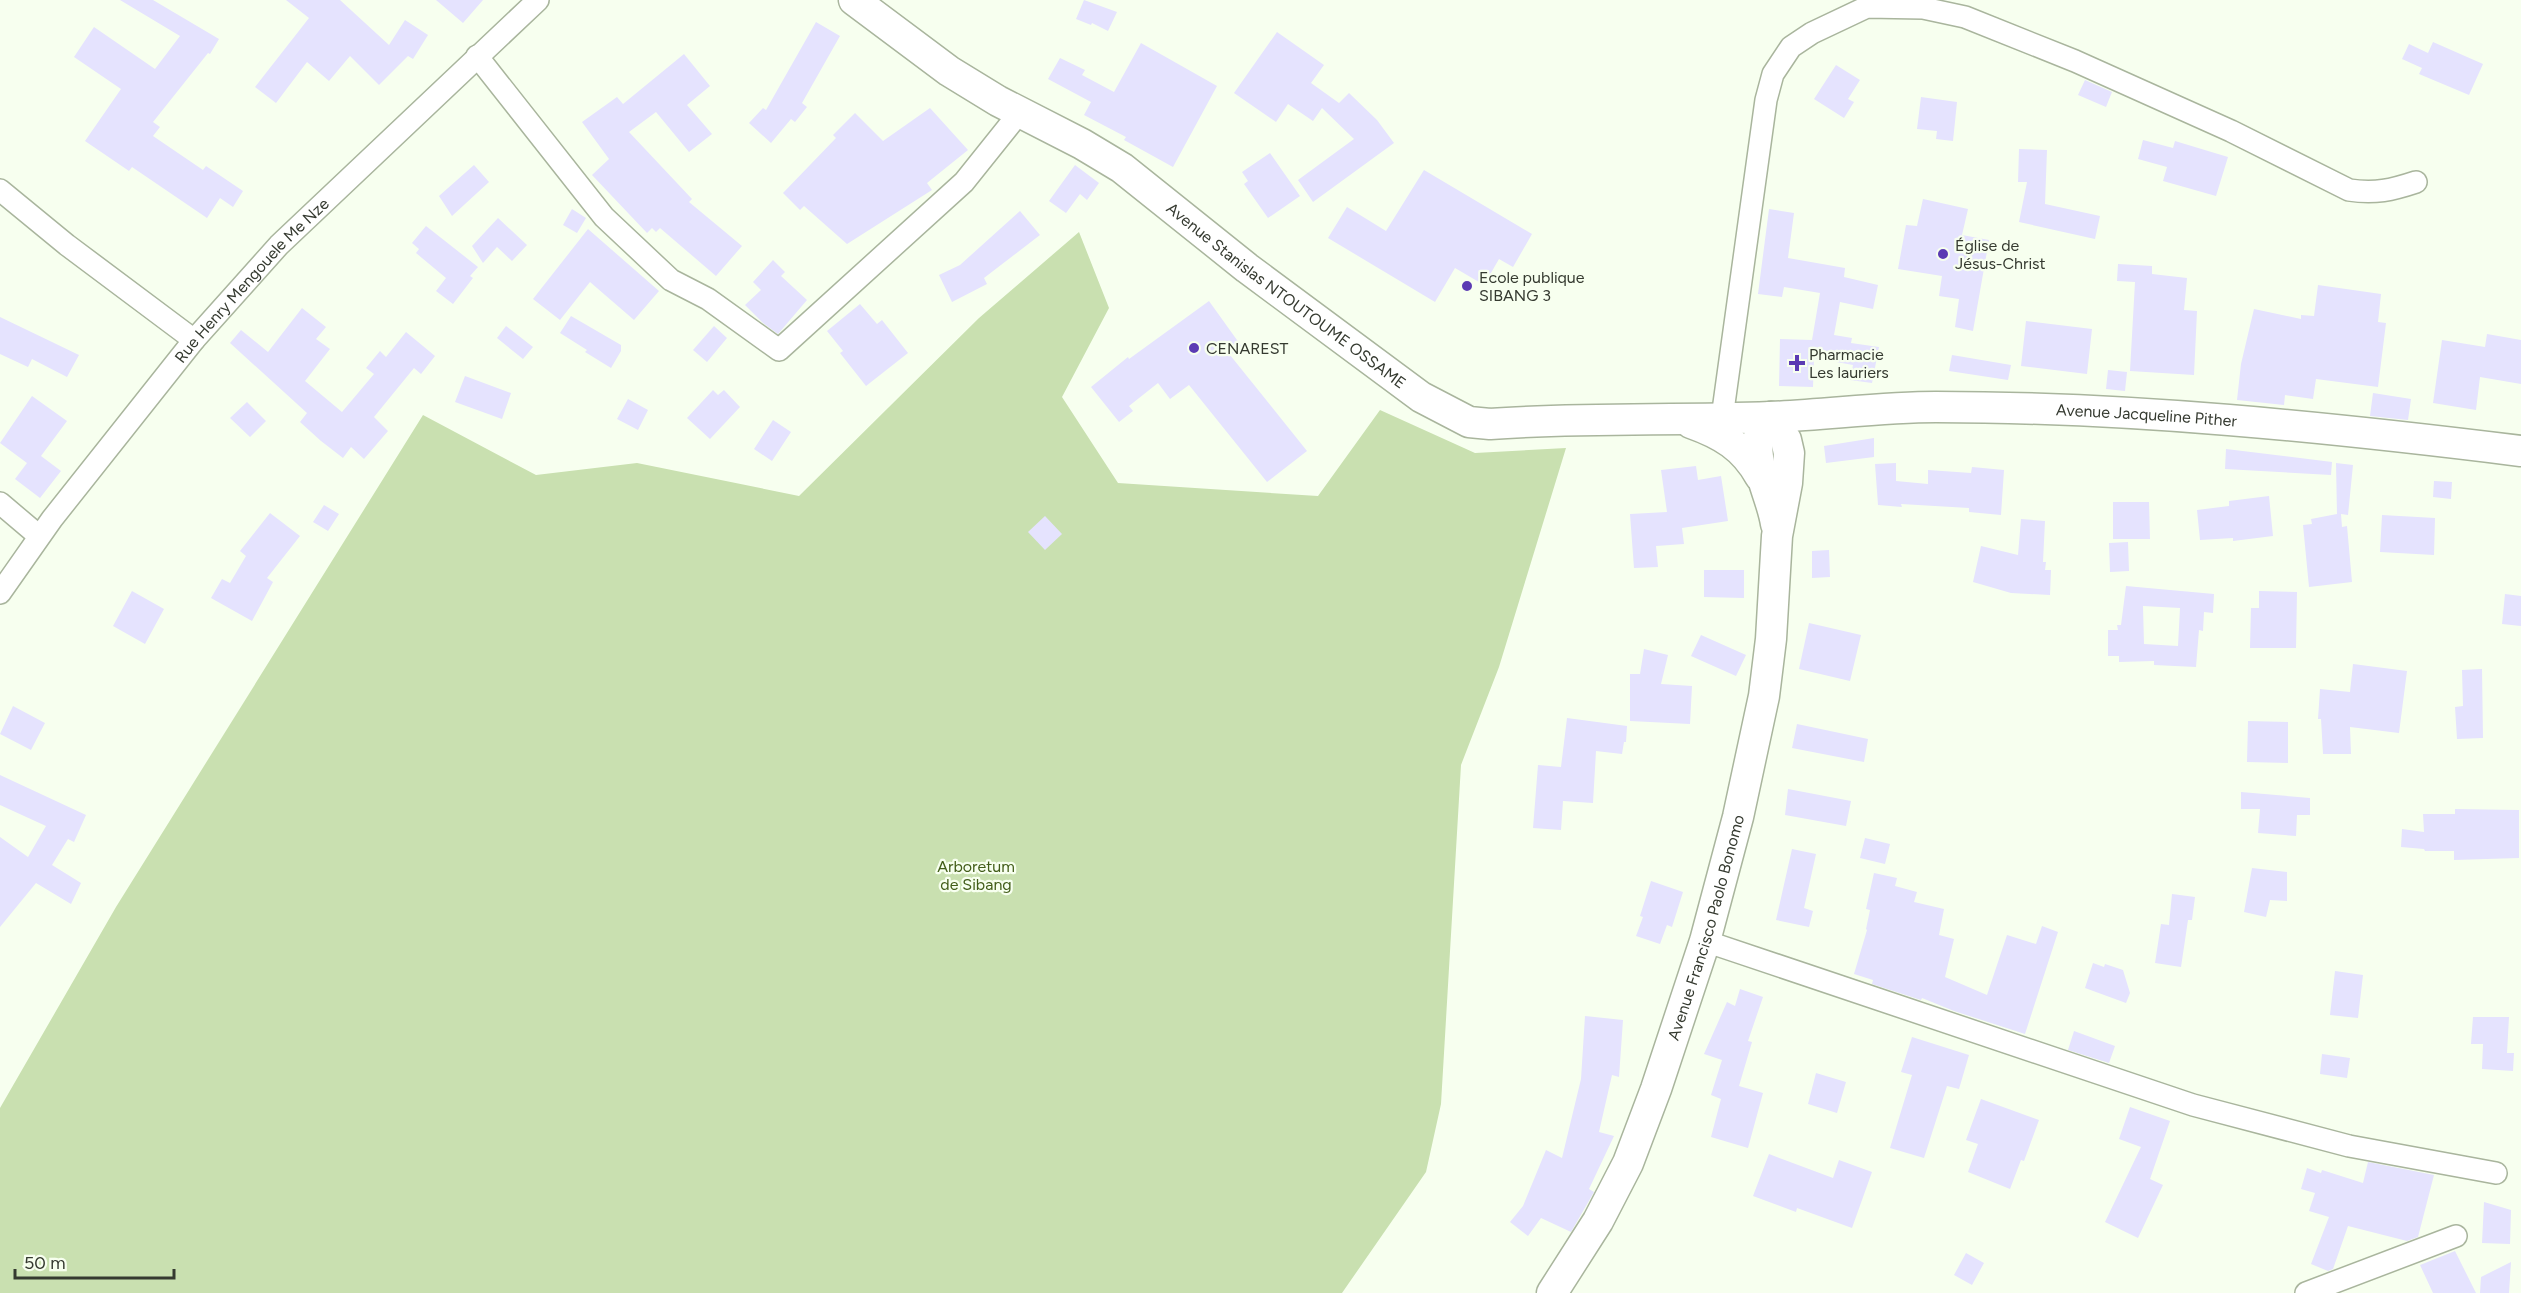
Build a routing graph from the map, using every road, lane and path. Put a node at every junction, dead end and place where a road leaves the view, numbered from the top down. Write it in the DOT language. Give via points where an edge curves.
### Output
graph roads {
  1 [pos="538,0"];
  2 [pos="854,0"];
  3 [pos="477,56"];
  4 [pos="1020,112"];
  5 [pos="2416,182"];
  6 [pos="0,190"];
  7 [pos="194,340"];
  8 [pos="1852,411"];
  9 [pos="1771,417"];
  10 [pos="1722,418"];
  11 [pos="1683,420"];
  12 [pos="2521,450"];
  13 [pos="1776,483"];
  14 [pos="0,503"];
  15 [pos="39,536"];
  16 [pos="0,593"];
  17 [pos="1705,941"];
  18 [pos="2496,1173"];
  19 [pos="2456,1236"];
  20 [pos="1552,1293"];
  21 [pos="2306,1293"];
  1 -- 3 [label="street, Rue Henry Mengouele Me Nze"];
  2 -- 4 [label="street, Avenue Stanislas NTOUTOUME OSSAME" via="949,71"];
  3 -- 4 [label="street" via="604,217 671,280 708,299 779,350 964,182"];
  3 -- 7 [label="street, Rue Henry Mengouele Me Nze" via="279,245"];
  4 -- 11 [label="street, Avenue Stanislas NTOUTOUME OSSAME" via="1122,168 1350,346 1442,410 1469,422 1490,424"];
  5 -- 10 [label="street" via="2390,191 2349,190 2148,93 1965,18 1923,8 1867,7 1798,42 1773,74 1766,100"];
  6 -- 7 [label="street" via="67,246"];
  7 -- 15 [label="street, Rue Henry Mengouele Me Nze"];
  8 -- 9 [label="street, Avenue Jacqueline Pither"];
  8 -- 12 [label="street, Avenue Jacqueline Pither" via="2016,408 2209,419"];
  8 -- 13 [label="street" via="1814,432"];
  9 -- 10 [label="street, Avenue Stanislas NTOUTOUME OSSAME"];
  9 -- 13 [label="street" via="1757,437 1756,448"];
  10 -- 11 [label="street, Avenue Stanislas NTOUTOUME OSSAME"];
  11 -- 13 [label="street" via="1735,444"];
  13 -- 17 [label="street, Avenue Francisco Paolo Bonomo" via="1777,536 1764,696 1738,817"];
  14 -- 15 [label="street"];
  15 -- 16 [label="street, Rue Henry Mengouele Me Nze"];
  17 -- 18 [label="street" via="2193,1105 2349,1146"];
  17 -- 20 [label="street, Avenue Francisco Paolo Bonomo" via="1628,1163 1598,1221"];
  19 -- 21 [label="street"];
}
